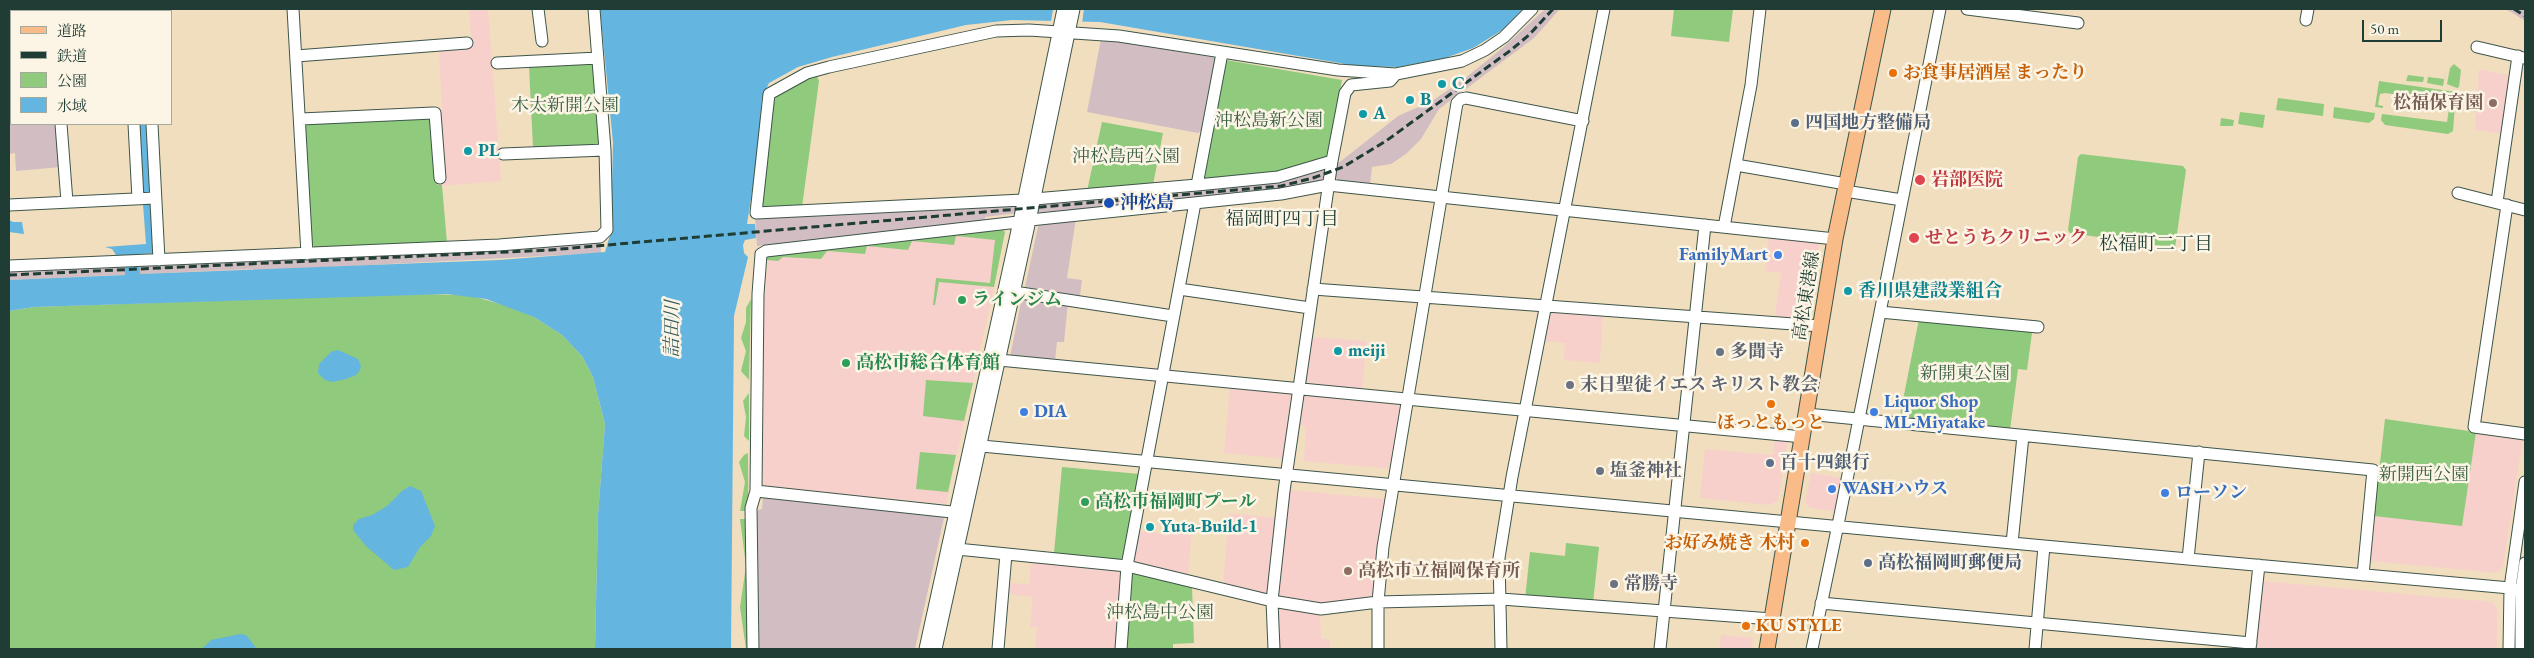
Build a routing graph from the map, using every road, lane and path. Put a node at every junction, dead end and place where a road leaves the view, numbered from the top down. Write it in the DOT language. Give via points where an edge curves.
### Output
graph roads {
  1 [pos="293,9"];
  2 [pos="538,9"];
  3 [pos="594,9"];
  4 [pos="1063,9"];
  5 [pos="1074,9"];
  6 [pos="1532,9"];
  7 [pos="1604,9"];
  8 [pos="1760,9"];
  9 [pos="1883,9"];
  10 [pos="1940,9"];
  11 [pos="1967,9"];
  12 [pos="2078,23"];
  13 [pos="1065,28"];
  14 [pos="542,41"];
  15 [pos="467,43"];
  16 [pos="2477,47"];
  17 [pos="1222,53"];
  18 [pos="296,56"];
  19 [pos="2522,57"];
  20 [pos="598,58"];
  21 [pos="497,63"];
  22 [pos="1396,74"];
  23 [pos="301,119"];
  24 [pos="1583,121"];
  25 [pos="61,125"];
  26 [pos="134,125"];
  27 [pos="152,125"];
  28 [pos="605,150"];
  29 [pos="503,154"];
  30 [pos="1332,161"];
  31 [pos="1736,165"];
  32 [pos="440,178"];
  33 [pos="1197,185"];
  34 [pos="1328,185"];
  35 [pos="1846,188"];
  36 [pos="2458,193"];
  37 [pos="1442,196"];
  38 [pos="155,198"];
  39 [pos="138,199"];
  40 [pos="1029,199"];
  41 [pos="1902,200"];
  42 [pos="67,202"];
  43 [pos="1195,203"];
  44 [pos="2502,204"];
  45 [pos="9,205"];
  46 [pos="1564,210"];
  47 [pos="2525,210"];
  48 [pos="1024,221"];
  49 [pos="1705,225"];
  50 [pos="1724,227"];
  51 [pos="1835,239"];
  52 [pos="307,254"];
  53 [pos="159,260"];
  54 [pos="9,266"];
  55 [pos="1179,289"];
  56 [pos="1313,290"];
  57 [pos="1014,292"];
  58 [pos="1424,297"];
  59 [pos="1546,306"];
  60 [pos="1310,308"];
  61 [pos="1880,312"];
  62 [pos="1173,316"];
  63 [pos="1696,316"];
  64 [pos="1821,326"];
  65 [pos="2038,327"];
  66 [pos="999,360"];
  67 [pos="1162,376"];
  68 [pos="1299,388"];
  69 [pos="1407,398"];
  70 [pos="1526,409"];
  71 [pos="1807,414"];
  72 [pos="1859,420"];
  73 [pos="1684,424"];
  74 [pos="2525,434"];
  75 [pos="2023,436"];
  76 [pos="1803,437"];
  77 [pos="976,445"];
  78 [pos="2199,452"];
  79 [pos="1146,461"];
  80 [pos="1286,474"];
  81 [pos="2525,482"];
  82 [pos="1393,485"];
  83 [pos="756,491"];
  84 [pos="1509,495"];
  85 [pos="1674,510"];
  86 [pos="960,512"];
  87 [pos="1789,522"];
  88 [pos="1838,526"];
  89 [pos="2012,543"];
  90 [pos="2044,546"];
  91 [pos="952,549"];
  92 [pos="1006,554"];
  93 [pos="2188,559"];
  94 [pos="2525,562"];
  95 [pos="2259,565"];
  96 [pos="1127,566"];
  97 [pos="2363,575"];
  98 [pos="2519,590"];
  99 [pos="1500,599"];
  100 [pos="1272,601"];
  101 [pos="1378,602"];
  102 [pos="1821,603"];
  103 [pos="1663,610"];
  104 [pos="1772,619"];
  105 [pos="2037,623"];
  106 [pos="2250,646"];
  107 [pos="753,649"];
  108 [pos="926,649"];
  109 [pos="936,649"];
  110 [pos="998,649"];
  111 [pos="1121,649"];
  112 [pos="1274,649"];
  113 [pos="1378,649"];
  114 [pos="1501,649"];
  115 [pos="1660,649"];
  116 [pos="1767,649"];
  117 [pos="1812,649"];
  118 [pos="2035,649"];
  119 [pos="2509,649"];
  120 [pos="2520,649"];
  1 -- 18 [label="street"];
  2 -- 14 [label="street"];
  3 -- 20 [label="street"];
  4 -- 13 [label="street"];
  5 -- 13 [label="street"];
  6 -- 22 [label="street" via="1486,50 1462,61"];
  7 -- 24 [label="street"];
  8 -- 31 [label="street" via="1751,85"];
  9 -- 35 [label="main road, 高松東港線"];
  10 -- 41 [label="street"];
  11 -- 12 [label="street"];
  13 -- 17 [label="street"];
  13 -- 40 [label="street"];
  13 -- 40 [label="street" via="996,31 959,39 807,73 769,94 756,214"];
  15 -- 18 [label="street"];
  16 -- 19 [label="street"];
  17 -- 22 [label="street" via="1338,70"];
  17 -- 33 [label="street"];
  18 -- 23 [label="street"];
  19 -- 44 [label="street"];
  20 -- 21 [label="street"];
  20 -- 28 [label="street"];
  22 -- 30 [label="street" via="1390,82 1348,87"];
  23 -- 32 [label="street" via="434,113"];
  23 -- 52 [label="street"];
  24 -- 37 [label="street" via="1461,98 1457,103"];
  24 -- 46 [label="street"];
  25 -- 42 [label="street"];
  26 -- 39 [label="street"];
  27 -- 38 [label="street"];
  28 -- 29 [label="street"];
  28 -- 52 [label="street" via="607,230 600,237"];
  30 -- 33 [label="street" via="1278,177"];
  30 -- 34 [label="street"];
  31 -- 35 [label="street"];
  31 -- 50 [label="street"];
  33 -- 40 [label="street"];
  34 -- 37 [label="street"];
  34 -- 43 [label="street" via="1281,194"];
  34 -- 56 [label="street"];
  35 -- 41 [label="street"];
  35 -- 51 [label="main road, 高松東港線"];
  36 -- 44 [label="street"];
  37 -- 46 [label="street"];
  37 -- 58 [label="street"];
  38 -- 39 [label="street"];
  38 -- 53 [label="street"];
  39 -- 42 [label="street"];
  40 -- 48 [label="street"];
  41 -- 61 [label="street"];
  42 -- 45 [label="street"];
  43 -- 48 [label="street"];
  43 -- 55 [label="street"];
  44 -- 47 [label="street"];
  44 -- 74 [label="street" via="2474,427"];
  46 -- 49 [label="street"];
  46 -- 59 [label="street"];
  48 -- 57 [label="street"];
  48 -- 77 [label="street"];
  48 -- 83 [label="street" via="761,254"];
  49 -- 50 [label="street"];
  49 -- 63 [label="street"];
  50 -- 51 [label="street"];
  51 -- 64 [label="main road, 高松東港線"];
  52 -- 53 [label="street"];
  53 -- 54 [label="street"];
  55 -- 60 [label="street"];
  55 -- 62 [label="street"];
  56 -- 58 [label="street"];
  56 -- 60 [label="street"];
  57 -- 62 [label="street"];
  57 -- 66 [label="street"];
  58 -- 59 [label="street"];
  58 -- 69 [label="street"];
  59 -- 63 [label="street"];
  59 -- 70 [label="street"];
  60 -- 68 [label="street"];
  61 -- 65 [label="street"];
  61 -- 72 [label="street"];
  62 -- 67 [label="street"];
  63 -- 64 [label="street"];
  63 -- 73 [label="street"];
  64 -- 71 [label="main road, 高松東港線"];
  66 -- 67 [label="street"];
  66 -- 77 [label="street"];
  67 -- 68 [label="street"];
  67 -- 79 [label="street"];
  68 -- 69 [label="street"];
  68 -- 80 [label="street"];
  69 -- 70 [label="street"];
  69 -- 82 [label="street"];
  70 -- 73 [label="street"];
  70 -- 84 [label="street"];
  71 -- 72 [label="street"];
  71 -- 76 [label="main road, 高松東港線"];
  72 -- 75 [label="street"];
  72 -- 88 [label="street"];
  73 -- 76 [label="street"];
  73 -- 85 [label="street"];
  75 -- 78 [label="street"];
  75 -- 89 [label="street"];
  76 -- 87 [label="main road, 高松東港線"];
  77 -- 79 [label="street"];
  77 -- 86 [label="street"];
  78 -- 93 [label="street"];
  78 -- 97 [label="street" via="2373,470"];
  79 -- 80 [label="street"];
  79 -- 96 [label="street"];
  80 -- 82 [label="street"];
  80 -- 100 [label="street"];
  81 -- 98 [label="street"];
  82 -- 84 [label="street"];
  82 -- 101 [label="street"];
  83 -- 86 [label="street"];
  83 -- 107 [label="street" via="751,508"];
  84 -- 85 [label="street"];
  84 -- 99 [label="street" via="1499,558"];
  85 -- 87 [label="street"];
  85 -- 103 [label="street"];
  86 -- 91 [label="street"];
  87 -- 88 [label="street"];
  87 -- 104 [label="main road, 高松東港線"];
  88 -- 89 [label="street"];
  88 -- 102 [label="street"];
  89 -- 90 [label="street"];
  90 -- 93 [label="street"];
  90 -- 105 [label="street"];
  91 -- 92 [label="street"];
  91 -- 108 [label="street"];
  91 -- 109 [label="street"];
  92 -- 96 [label="street"];
  92 -- 110 [label="street"];
  93 -- 95 [label="street"];
  94 -- 98 [label="street"];
  95 -- 97 [label="street"];
  95 -- 106 [label="street"];
  96 -- 100 [label="street"];
  96 -- 111 [label="street"];
  97 -- 98 [label="street"];
  98 -- 119 [label="street"];
  98 -- 120 [label="street"];
  99 -- 101 [label="street"];
  99 -- 103 [label="street"];
  99 -- 114 [label="street"];
  100 -- 101 [label="street" via="1321,609"];
  100 -- 112 [label="street"];
  101 -- 113 [label="street"];
  102 -- 105 [label="street"];
  102 -- 117 [label="street"];
  103 -- 104 [label="street"];
  103 -- 115 [label="street"];
  104 -- 116 [label="main road, 高松東港線"];
  105 -- 106 [label="street"];
  105 -- 118 [label="street"];
}
